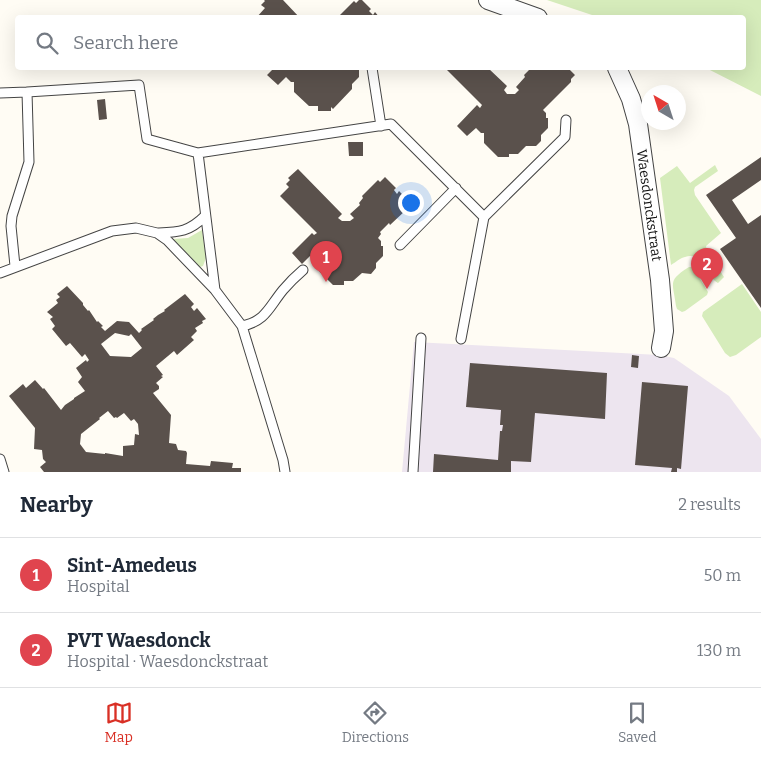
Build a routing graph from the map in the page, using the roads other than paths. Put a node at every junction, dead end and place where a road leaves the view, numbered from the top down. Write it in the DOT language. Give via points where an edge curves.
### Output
graph roads {
  1 [pos="488,0"];
  2 [pos="530,15"];
  3 [pos="372,70"];
  4 [pos="618,70"];
  5 [pos="27,92"];
  6 [pos="0,93"];
  7 [pos="566,120"];
  8 [pos="381,126"];
  9 [pos="198,153"];
  10 [pos="456,188"];
  11 [pos="205,216"];
  12 [pos="484,217"];
  13 [pos="157,233"];
  14 [pos="400,246"];
  15 [pos="15,266"];
  16 [pos="303,270"];
  17 [pos="0,272"];
  18 [pos="215,290"];
  19 [pos="242,326"];
  20 [pos="421,338"];
  21 [pos="461,339"];
  22 [pos="661,348"];
  23 [pos="0,460"];
  24 [pos="4,472"];
  25 [pos="285,472"];
  26 [pos="413,472"];
  1 -- 2 [label="street"];
  3 -- 8 [label="lane"];
  4 -- 22 [label="street, Waesdonckstraat" via="638,124 660,280 664,331"];
  5 -- 6 [label="lane"];
  5 -- 9 [label="lane" via="139,85 147,139"];
  5 -- 15 [label="lane" via="28,162 11,226"];
  7 -- 12 [label="lane" via="565,136"];
  8 -- 9 [label="lane"];
  8 -- 10 [label="lane" via="391,124"];
  9 -- 11 [label="lane"];
  10 -- 12 [label="lane"];
  10 -- 14 [label="lane"];
  11 -- 13 [label="lane" via="198,224 179,232"];
  11 -- 18 [label="lane"];
  12 -- 21 [label="lane"];
  13 -- 15 [label="lane" via="124,229"];
  13 -- 18 [label="lane"];
  15 -- 17 [label="lane"];
  16 -- 19 [label="lane" via="283,289 265,314"];
  18 -- 19 [label="lane"];
  19 -- 25 [label="lane"];
  20 -- 26 [label="lane"];
  23 -- 24 [label="lane"];
}
